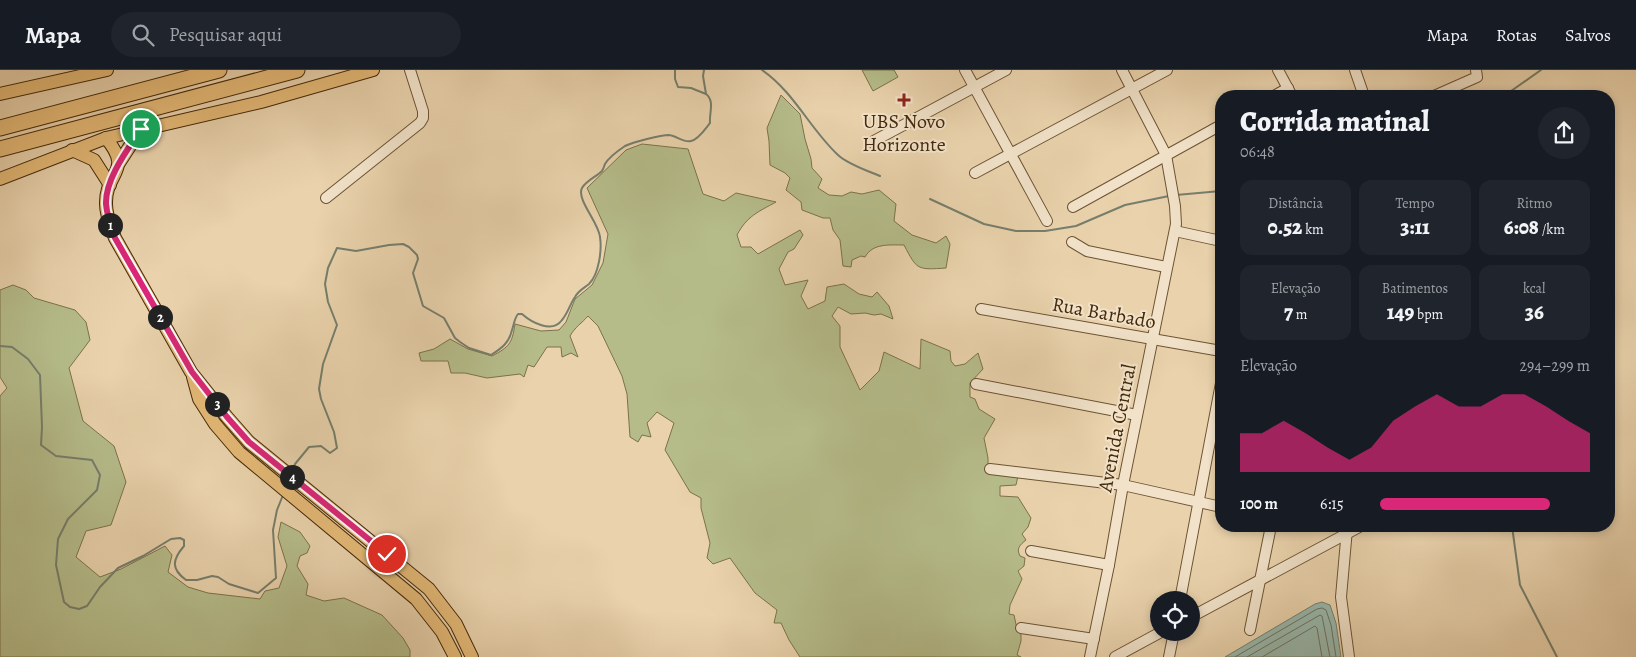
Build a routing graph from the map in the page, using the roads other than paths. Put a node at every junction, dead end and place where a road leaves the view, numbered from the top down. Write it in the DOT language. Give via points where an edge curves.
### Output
graph roads {
  1 [pos="107,70"];
  2 [pos="219,70"];
  3 [pos="297,70"];
  4 [pos="373,70"];
  5 [pos="410,70"];
  6 [pos="965,70"];
  7 [pos="1006,70"];
  8 [pos="1122,70"];
  9 [pos="1167,70"];
  10 [pos="1278,70"];
  11 [pos="1355,70"];
  12 [pos="1477,73"];
  13 [pos="974,87"];
  14 [pos="1132,89"];
  15 [pos="1289,90"];
  16 [pos="1362,90"];
  17 [pos="1445,90"];
  18 [pos="0,94"];
  19 [pos="0,128"];
  20 [pos="1215,128"];
  21 [pos="141,129"];
  22 [pos="106,138"];
  23 [pos="872,142"];
  24 [pos="0,149"];
  25 [pos="72,150"];
  26 [pos="1011,154"];
  27 [pos="1166,155"];
  28 [pos="119,163"];
  29 [pos="975,173"];
  30 [pos="0,179"];
  31 [pos="110,185"];
  32 [pos="326,198"];
  33 [pos="1073,207"];
  34 [pos="1047,221"];
  35 [pos="1175,231"];
  36 [pos="1215,240"];
  37 [pos="1072,242"];
  38 [pos="1166,267"];
  39 [pos="981,309"];
  40 [pos="1152,339"];
  41 [pos="1215,350"];
  42 [pos="192,372"];
  43 [pos="976,384"];
  44 [pos="1137,414"];
  45 [pos="1215,414"];
  46 [pos="990,470"];
  47 [pos="1123,485"];
  48 [pos="1198,502"];
  49 [pos="1215,506"];
  50 [pos="1270,532"];
  51 [pos="1344,532"];
  52 [pos="1347,532"];
  53 [pos="1032,551"];
  54 [pos="1109,565"];
  55 [pos="1260,581"];
  56 [pos="1182,591"];
  57 [pos="1200,612"];
  58 [pos="1022,628"];
  59 [pos="1250,630"];
  60 [pos="1150,638"];
  61 [pos="1094,639"];
  62 [pos="1172,641"];
  63 [pos="456,657"];
  64 [pos="472,657"];
  65 [pos="1090,657"];
  66 [pos="1115,657"];
  67 [pos="1169,657"];
  68 [pos="1349,657"];
  1 -- 18 [label="main road"];
  2 -- 19 [label="highway"];
  3 -- 24 [label="highway"];
  4 -- 21 [label="main road" via="261,102"];
  5 -- 32 [label="street" via="423,111 420,123"];
  6 -- 13 [label="street"];
  7 -- 13 [label="street"];
  8 -- 14 [label="street, Avenida Central"];
  9 -- 14 [label="street"];
  10 -- 15 [label="street"];
  11 -- 16 [label="street"];
  12 -- 17 [label="street"];
  13 -- 23 [label="street"];
  13 -- 26 [label="street"];
  14 -- 26 [label="street"];
  14 -- 27 [label="street, Avenida Central"];
  20 -- 27 [label="street"];
  21 -- 22 [label="main road"];
  21 -- 28 [label="main road"];
  22 -- 25 [label="main road"];
  22 -- 28 [label="main road"];
  25 -- 30 [label="main road"];
  25 -- 31 [label="main road" via="94,160"];
  26 -- 29 [label="street"];
  26 -- 34 [label="street"];
  27 -- 33 [label="street"];
  27 -- 35 [label="street, Avenida Central" via="1175,206"];
  28 -- 31 [label="main road"];
  31 -- 42 [label="main road" via="106,202 115,238"];
  35 -- 36 [label="street"];
  35 -- 38 [label="street, Avenida Central"];
  37 -- 38 [label="street" via="1087,251"];
  38 -- 40 [label="street, Avenida Central"];
  39 -- 40 [label="street, Rua Barbado"];
  40 -- 41 [label="street, Rua Barbado"];
  40 -- 44 [label="street, Avenida Central"];
  42 -- 63 [label="main road" via="199,399 238,452 416,599 442,632"];
  42 -- 64 [label="main road" via="249,442 429,589 456,624"];
  43 -- 44 [label="street"];
  44 -- 47 [label="street, Avenida Central"];
  45 -- 48 [label="street"];
  46 -- 47 [label="street"];
  47 -- 48 [label="street"];
  47 -- 54 [label="street, Avenida Central"];
  48 -- 49 [label="street"];
  48 -- 56 [label="street"];
  50 -- 55 [label="street"];
  51 -- 55 [label="street"];
  52 -- 68 [label="street" via="1340,597"];
  53 -- 54 [label="street"];
  54 -- 61 [label="street, Avenida Central"];
  55 -- 57 [label="street"];
  55 -- 59 [label="street"];
  58 -- 61 [label="street"];
  60 -- 66 [label="street"];
  61 -- 65 [label="street, Avenida Central"];
  62 -- 67 [label="street"];
}
